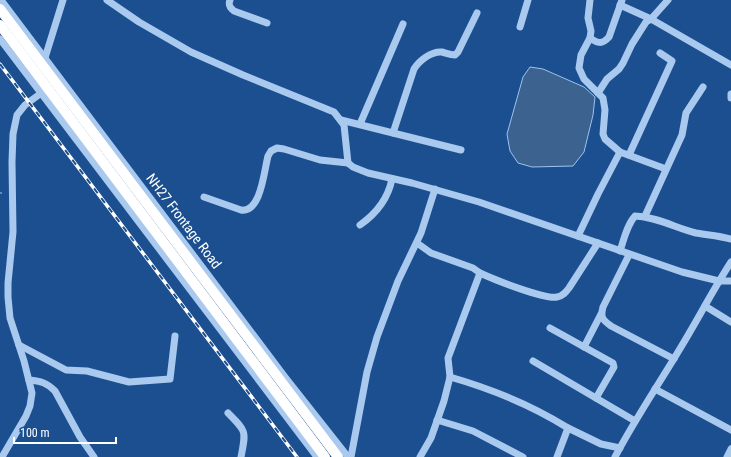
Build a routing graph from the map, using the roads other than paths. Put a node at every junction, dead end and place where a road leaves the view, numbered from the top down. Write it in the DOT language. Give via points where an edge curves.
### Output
graph roads {
  1 [pos="1,0"];
  2 [pos="63,0"];
  3 [pos="107,0"];
  4 [pos="230,0"];
  5 [pos="528,0"];
  6 [pos="668,0"];
  7 [pos="587,1"];
  8 [pos="621,2"];
  9 [pos="0,9"];
  10 [pos="477,13"];
  11 [pos="651,19"];
  12 [pos="267,23"];
  13 [pos="403,24"];
  14 [pos="0,25"];
  15 [pos="520,26"];
  16 [pos="590,38"];
  17 [pos="0,39"];
  18 [pos="660,53"];
  19 [pos="731,65"];
  20 [pos="43,69"];
  21 [pos="703,87"];
  22 [pos="44,90"];
  23 [pos="598,93"];
  24 [pos="731,94"];
  25 [pos="731,98"];
  26 [pos="341,120"];
  27 [pos="360,124"];
  28 [pos="393,133"];
  29 [pos="461,150"];
  30 [pos="620,152"];
  31 [pos="629,155"];
  32 [pos="348,163"];
  33 [pos="666,169"];
  34 [pos="392,178"];
  35 [pos="435,189"];
  36 [pos="204,197"];
  37 [pos="645,216"];
  38 [pos="360,225"];
  39 [pos="578,236"];
  40 [pos="731,238"];
  41 [pos="417,243"];
  42 [pos="598,243"];
  43 [pos="620,251"];
  44 [pos="629,255"];
  45 [pos="731,262"];
  46 [pos="480,274"];
  47 [pos="719,281"];
  48 [pos="731,281"];
  49 [pos="705,306"];
  50 [pos="601,314"];
  51 [pos="731,322"];
  52 [pos="550,328"];
  53 [pos="175,336"];
  54 [pos="18,345"];
  55 [pos="584,347"];
  56 [pos="674,359"];
  57 [pos="532,361"];
  58 [pos="450,377"];
  59 [pos="29,380"];
  60 [pos="654,389"];
  61 [pos="596,398"];
  62 [pos="228,414"];
  63 [pos="437,420"];
  64 [pos="635,421"];
  65 [pos="568,428"];
  66 [pos="731,430"];
  67 [pos="620,448"];
  68 [pos="731,449"];
  69 [pos="518,456"];
  70 [pos="2,457"];
  71 [pos="94,457"];
  72 [pos="241,457"];
  73 [pos="317,457"];
  74 [pos="325,457"];
  75 [pos="338,457"];
  76 [pos="348,457"];
  77 [pos="351,457"];
  78 [pos="420,457"];
  79 [pos="557,457"];
  80 [pos="615,457"];
  81 [pos="727,457"];
  1 -- 20 [label="street, NH27 Frontage Road"];
  2 -- 20 [label="street"];
  3 -- 26 [label="street" via="191,52 326,108"];
  4 -- 12 [label="street" via="230,8 234,11"];
  5 -- 15 [label="street"];
  6 -- 11 [label="street"];
  7 -- 16 [label="street"];
  8 -- 11 [label="street"];
  8 -- 16 [label="street" via="609,38 601,43"];
  9 -- 20 [label="highway"];
  10 -- 28 [label="street" via="455,55 437,52 420,61 414,69"];
  11 -- 19 [label="street"];
  11 -- 23 [label="street" via="638,33 619,69 606,79"];
  13 -- 27 [label="street"];
  14 -- 20 [label="highway"];
  16 -- 23 [label="street" via="581,55 579,68 584,79"];
  17 -- 22 [label="street"];
  18 -- 31 [label="street" via="672,61"];
  20 -- 22 [label="highway"];
  20 -- 75 [label="highway"];
  20 -- 76 [label="street, NH27 Frontage Road"];
  21 -- 33 [label="street" via="686,113 682,135"];
  22 -- 54 [label="street" via="17,115 13,134 14,232 8,297 10,318"];
  22 -- 73 [label="street"];
  22 -- 74 [label="highway"];
  23 -- 30 [label="street" via="604,104 603,134"];
  24 -- 25 [label="street"];
  26 -- 27 [label="street"];
  26 -- 32 [label="street" via="346,133"];
  27 -- 28 [label="street"];
  28 -- 29 [label="street"];
  30 -- 31 [label="street"];
  30 -- 39 [label="street"];
  31 -- 33 [label="street"];
  32 -- 34 [label="street" via="368,173"];
  32 -- 36 [label="street" via="320,160 278,148 271,151 268,156 258,198 251,208 241,210"];
  33 -- 37 [label="street"];
  34 -- 35 [label="street"];
  34 -- 38 [label="street" via="386,199"];
  35 -- 39 [label="street"];
  35 -- 41 [label="street"];
  37 -- 40 [label="street" via="697,233"];
  37 -- 43 [label="street" via="635,216 631,221"];
  39 -- 42 [label="street"];
  41 -- 46 [label="street" via="431,253 473,268"];
  41 -- 77 [label="street" via="398,281 376,343"];
  42 -- 43 [label="street"];
  42 -- 46 [label="street" via="569,288 558,298 544,296"];
  43 -- 44 [label="street"];
  44 -- 47 [label="street"];
  44 -- 50 [label="street"];
  45 -- 47 [label="street"];
  46 -- 58 [label="street" via="448,358"];
  47 -- 48 [label="street"];
  47 -- 49 [label="street"];
  49 -- 51 [label="street"];
  49 -- 56 [label="street"];
  50 -- 55 [label="street"];
  50 -- 56 [label="street" via="611,326"];
  52 -- 55 [label="street"];
  53 -- 54 [label="street" via="170,379 129,382 87,371 66,370"];
  54 -- 59 [label="street"];
  55 -- 61 [label="street" via="613,363 614,368"];
  56 -- 60 [label="street"];
  57 -- 61 [label="street"];
  58 -- 63 [label="street"];
  58 -- 65 [label="street" via="518,401"];
  59 -- 70 [label="street" via="32,393 30,406"];
  59 -- 71 [label="street" via="42,382 55,391"];
  60 -- 64 [label="street"];
  60 -- 66 [label="street"];
  61 -- 64 [label="street"];
  62 -- 72 [label="street" via="242,428 245,436"];
  63 -- 69 [label="street" via="473,431"];
  63 -- 78 [label="street"];
  64 -- 67 [label="street"];
  65 -- 67 [label="street" via="601,444"];
  65 -- 79 [label="street"];
  67 -- 80 [label="street"];
  68 -- 81 [label="street"];
}
